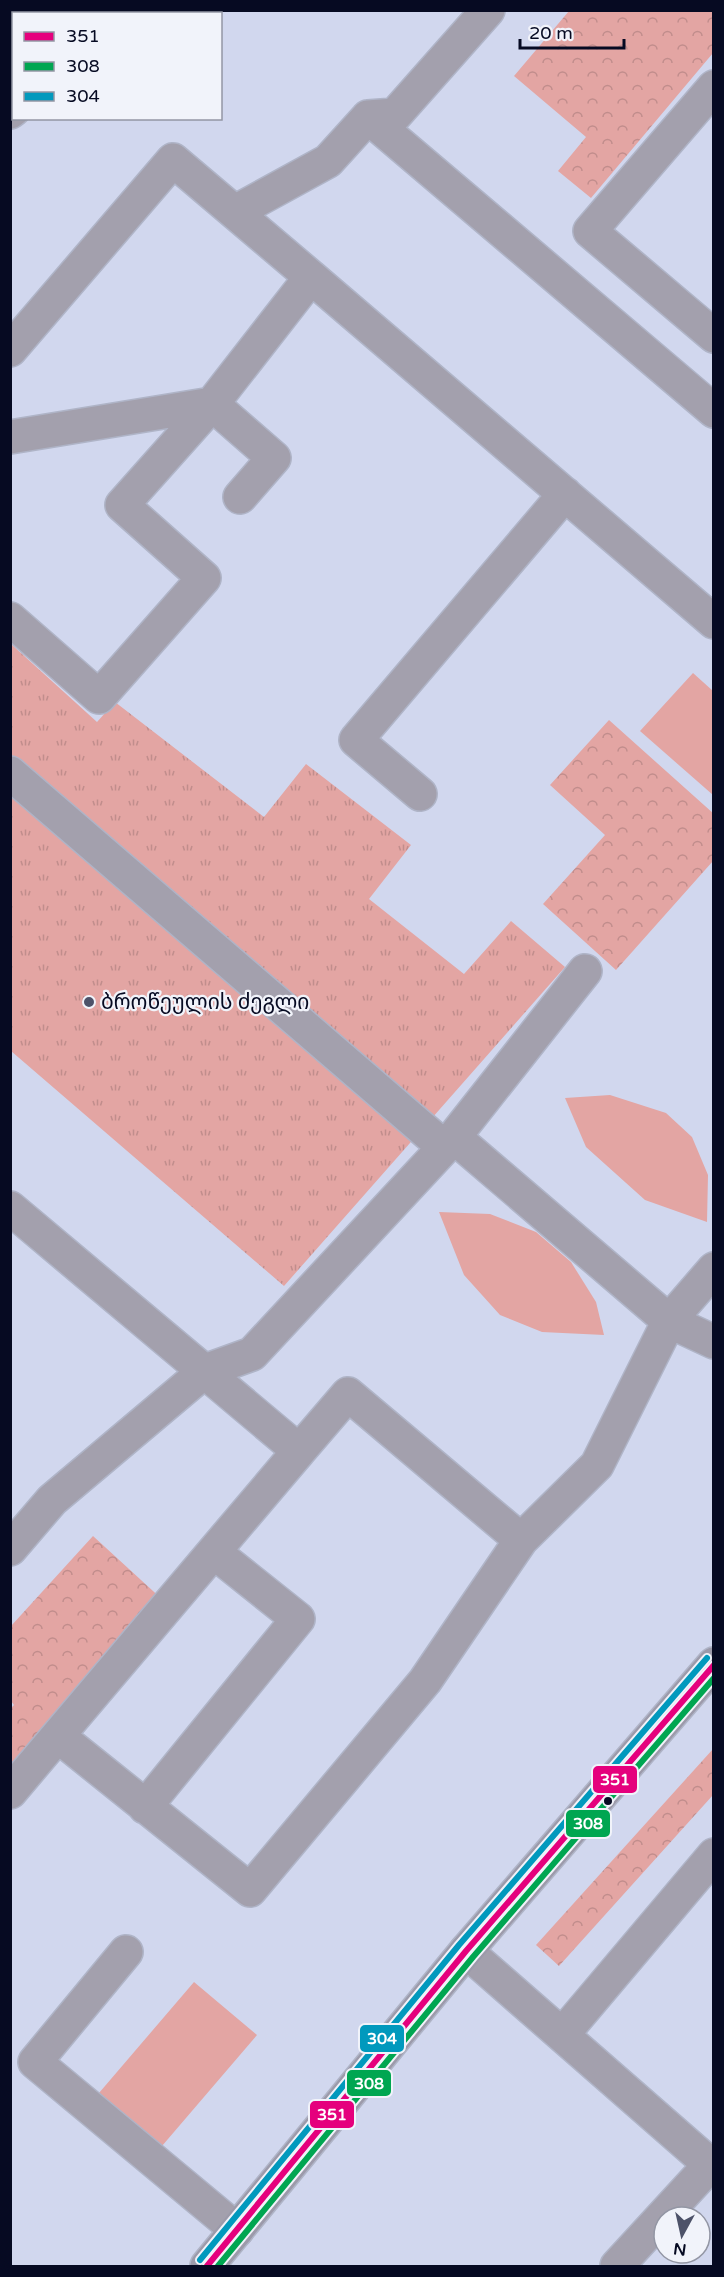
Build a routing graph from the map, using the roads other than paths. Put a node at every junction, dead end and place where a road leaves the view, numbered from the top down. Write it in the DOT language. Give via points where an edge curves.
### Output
graph roads {
  1 [pos="488,10"];
  2 [pos="714,87"];
  3 [pos="368,117"];
  4 [pos="235,212"];
  5 [pos="311,277"];
  6 [pos="714,336"];
  7 [pos="10,350"];
  8 [pos="212,404"];
  9 [pos="714,411"];
  10 [pos="10,437"];
  11 [pos="565,494"];
  12 [pos="240,496"];
  13 [pos="10,619"];
  14 [pos="714,622"];
  15 [pos="10,773"];
  16 [pos="420,794"];
  17 [pos="585,971"];
  18 [pos="449,1142"];
  19 [pos="10,1208"];
  20 [pos="714,1269"];
  21 [pos="669,1321"];
  22 [pos="714,1342"];
  23 [pos="205,1371"];
  24 [pos="299,1451"];
  25 [pos="521,1540"];
  26 [pos="10,1549"];
  27 [pos="214,1552"];
  28 [pos="714,1664"];
  29 [pos="58,1736"];
  30 [pos="10,1792"];
  31 [pos="146,1807"];
  32 [pos="714,1855"];
  33 [pos="466,1951"];
  34 [pos="126,1952"];
  35 [pos="562,2035"];
  36 [pos="712,2166"];
  37 [pos="237,2230"];
  38 [pos="207,2266"];
  39 [pos="617,2266"];
  1 -- 3 [label="street" via="395,115"];
  2 -- 6 [label="street" via="590,231"];
  3 -- 4 [label="street" via="328,161"];
  3 -- 9 [label="street"];
  4 -- 5 [label="street"];
  4 -- 7 [label="street" via="173,160"];
  5 -- 8 [label="street"];
  5 -- 11 [label="street"];
  8 -- 10 [label="street"];
  8 -- 12 [label="street" via="274,458"];
  8 -- 13 [label="street" via="122,505 204,578 99,697"];
  11 -- 14 [label="street"];
  11 -- 16 [label="street" via="356,740"];
  15 -- 18 [label="street"];
  17 -- 18 [label="street"];
  18 -- 21 [label="street"];
  18 -- 23 [label="street" via="252,1354"];
  19 -- 23 [label="street"];
  20 -- 21 [label="street"];
  21 -- 22 [label="street"];
  21 -- 25 [label="street" via="597,1465"];
  23 -- 24 [label="street"];
  23 -- 26 [label="street" via="52,1500"];
  24 -- 25 [label="street" via="348,1394"];
  24 -- 27 [label="street"];
  25 -- 31 [label="street" via="425,1681 250,1890"];
  27 -- 29 [label="street"];
  27 -- 31 [label="street" via="298,1619"];
  28 -- 33 [label="main road"];
  29 -- 30 [label="street"];
  29 -- 31 [label="street"];
  32 -- 35 [label="street"];
  33 -- 35 [label="street"];
  33 -- 37 [label="main road"];
  34 -- 37 [label="street" via="34,2062"];
  35 -- 36 [label="street"];
  36 -- 39 [label="street"];
  37 -- 38 [label="main road"];
}
